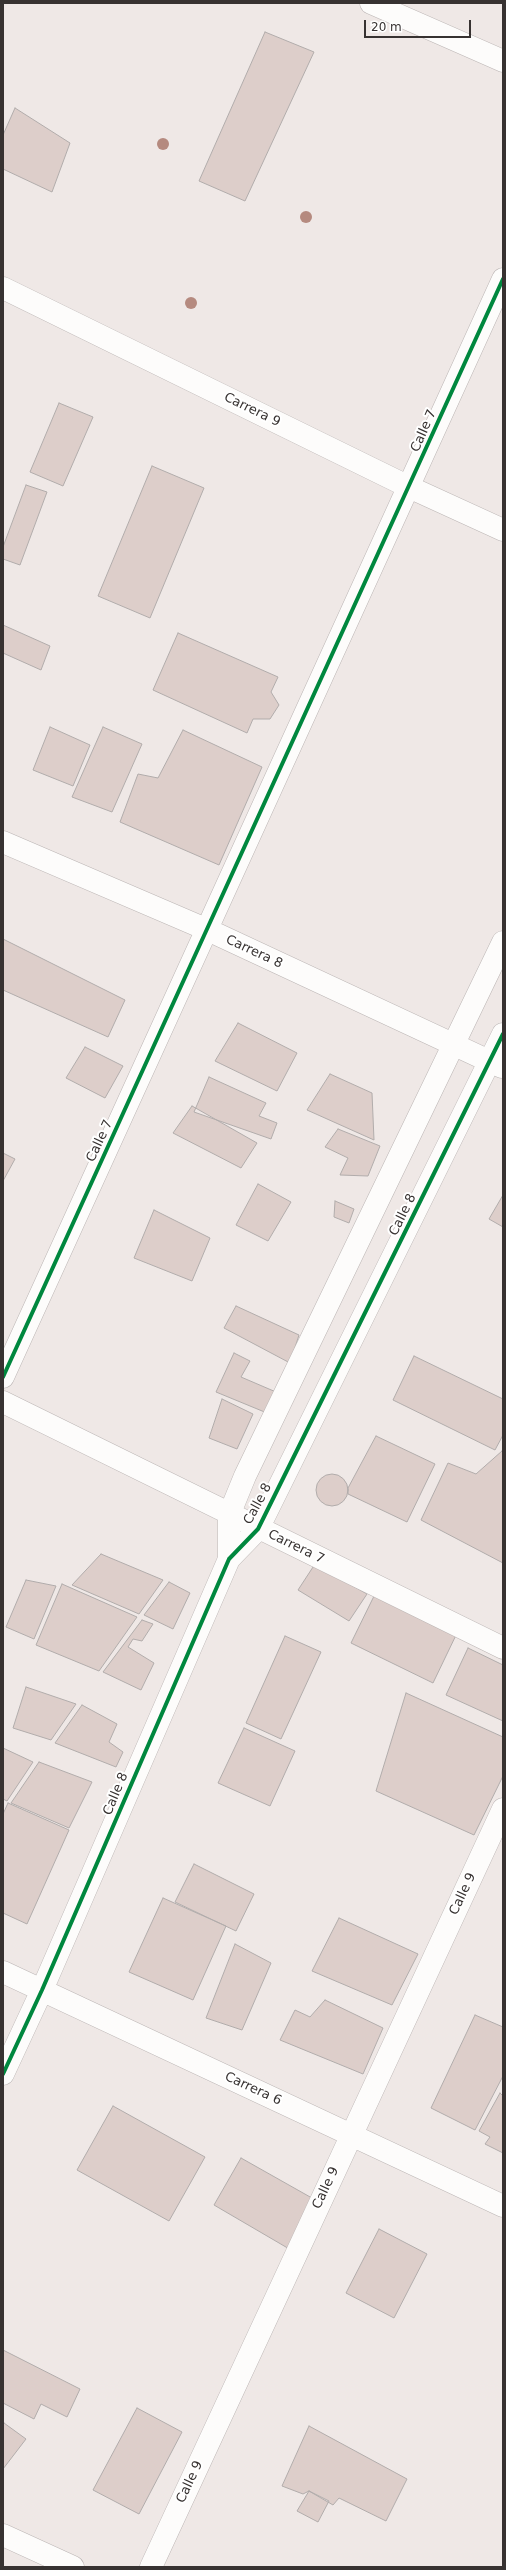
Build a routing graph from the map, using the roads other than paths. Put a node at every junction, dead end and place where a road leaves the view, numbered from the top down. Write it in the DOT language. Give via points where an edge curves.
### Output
graph roads {
  1 [pos="371,3"];
  2 [pos="503,61"];
  3 [pos="503,279"];
  4 [pos="3,288"];
  5 [pos="409,487"];
  6 [pos="503,530"];
  7 [pos="3,842"];
  8 [pos="208,930"];
  9 [pos="503,942"];
  10 [pos="503,1034"];
  11 [pos="454,1045"];
  12 [pos="496,1064"];
  13 [pos="3,1377"];
  14 [pos="3,1402"];
  15 [pos="229,1515"];
  16 [pos="258,1529"];
  17 [pos="229,1559"];
  18 [pos="503,1648"];
  19 [pos="503,1810"];
  20 [pos="3,1972"];
  21 [pos="42,1990"];
  22 [pos="3,2074"];
  23 [pos="351,2135"];
  24 [pos="503,2206"];
  25 [pos="3,2535"];
  26 [pos="73,2567"];
  27 [pos="151,2567"];
  1 -- 2 [label="street"];
  3 -- 5 [label="street, Calle 7"];
  4 -- 5 [label="street, Carrera 9"];
  5 -- 6 [label="street, Carrera 9"];
  5 -- 8 [label="street, Calle 7"];
  7 -- 8 [label="street, Carrera 8"];
  8 -- 11 [label="street, Carrera 8"];
  8 -- 13 [label="street, Calle 7"];
  9 -- 11 [label="street, Calle 8"];
  10 -- 12 [label="street, Calle 8"];
  11 -- 12 [label="street, Carrera 8"];
  11 -- 15 [label="street, Calle 8" via="245,1476"];
  12 -- 16 [label="street, Calle 8"];
  14 -- 15 [label="street, Carrera 7"];
  15 -- 16 [label="street, Carrera 7"];
  15 -- 17 [label="street, Calle 8"];
  16 -- 17 [label="street, Calle 8"];
  16 -- 18 [label="street, Carrera 7"];
  17 -- 21 [label="street, Calle 8"];
  19 -- 23 [label="street, Calle 9"];
  20 -- 21 [label="street, Carrera 6"];
  21 -- 22 [label="street, Calle 8"];
  21 -- 23 [label="street, Carrera 6"];
  23 -- 24 [label="street, Carrera 6"];
  23 -- 27 [label="street, Calle 9"];
  25 -- 26 [label="street"];
}
